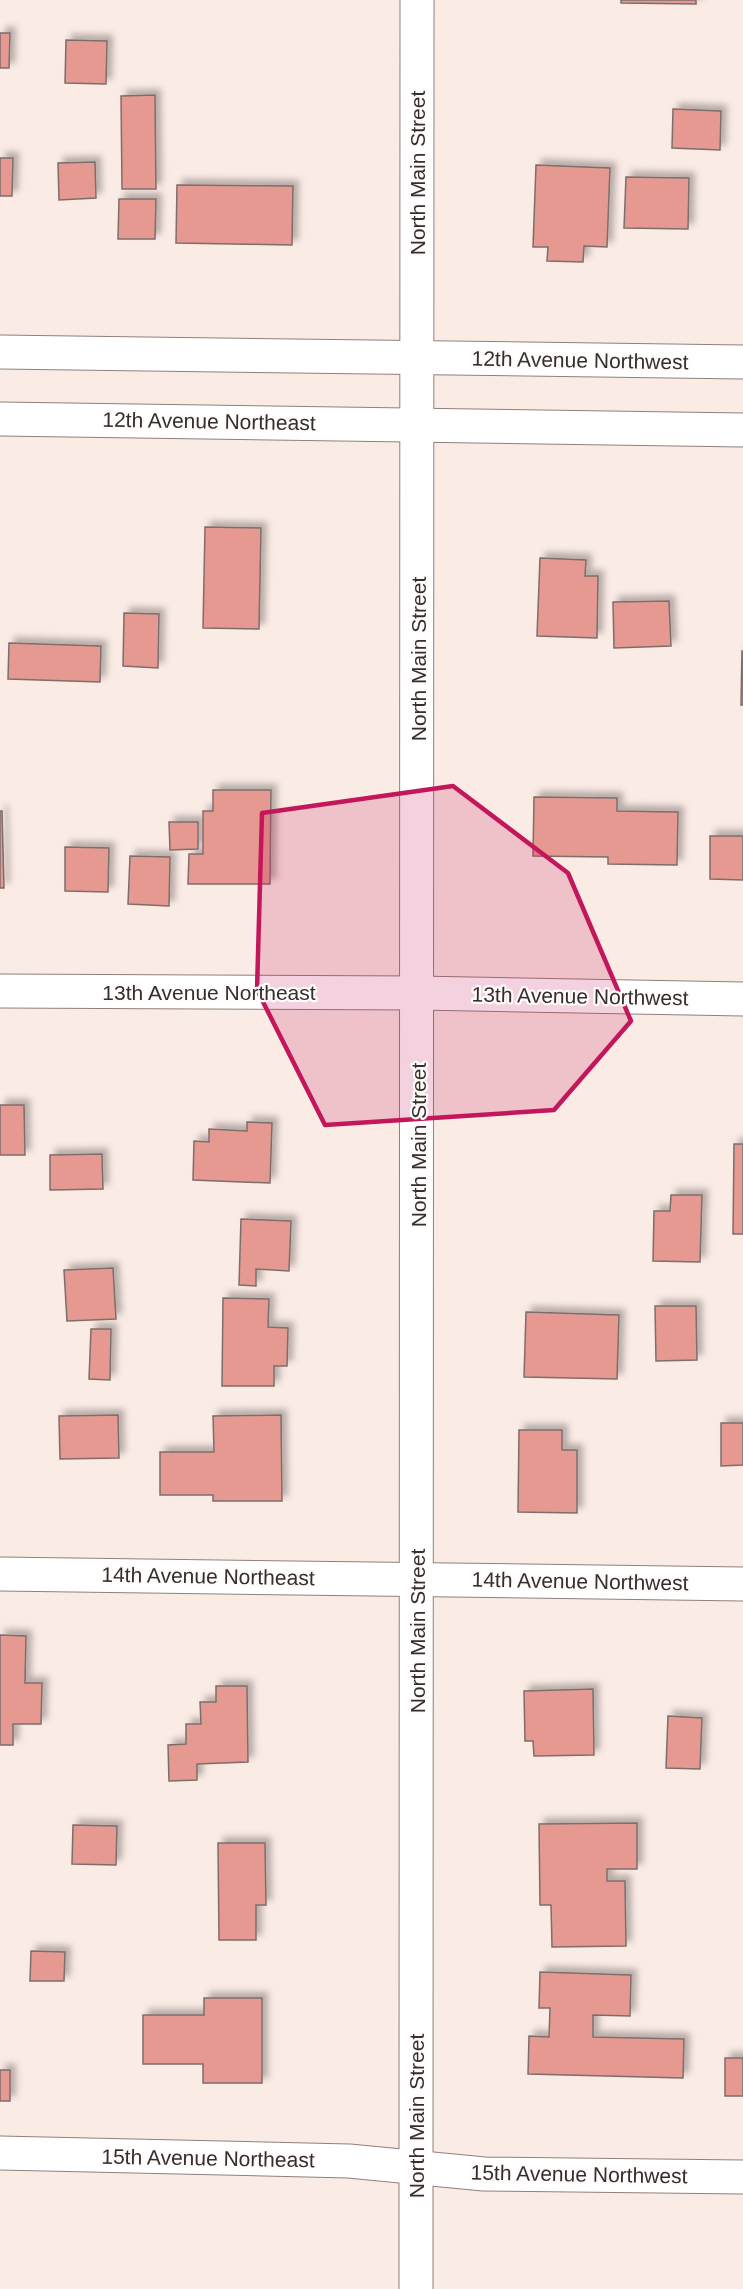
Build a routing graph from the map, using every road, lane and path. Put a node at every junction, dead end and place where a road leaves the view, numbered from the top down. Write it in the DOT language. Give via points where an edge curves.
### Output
graph roads {
  1 [pos="417,0"];
  2 [pos="0,352"];
  3 [pos="417,358"];
  4 [pos="743,362"];
  5 [pos="0,419"];
  6 [pos="418,423"];
  7 [pos="743,430"];
  8 [pos="0,991"];
  9 [pos="418,993"];
  10 [pos="743,999"];
  11 [pos="0,1574"];
  12 [pos="417,1578"];
  13 [pos="743,1584"];
  14 [pos="0,2153"];
  15 [pos="416,2168"];
  16 [pos="743,2177"];
  17 [pos="416,2289"];
  1 -- 3 [label="street, North Main Street"];
  2 -- 3 [label="street"];
  3 -- 4 [label="street, 12th Avenue Northwest"];
  3 -- 6 [label="street, North Main Street"];
  5 -- 6 [label="street, 12th Avenue Northeast"];
  6 -- 7 [label="street"];
  6 -- 9 [label="street, North Main Street"];
  8 -- 9 [label="street, 13th Avenue Northeast"];
  9 -- 10 [label="street, 13th Avenue Northwest"];
  9 -- 12 [label="street, North Main Street"];
  11 -- 12 [label="street, 14th Avenue Northeast"];
  12 -- 13 [label="street, 14th Avenue Northwest"];
  12 -- 15 [label="street, North Main Street"];
  14 -- 15 [label="street, 15th Avenue Northeast" via="349,2162"];
  15 -- 16 [label="street, 15th Avenue Northwest" via="484,2174"];
  15 -- 17 [label="street, North Main Street"];
}
